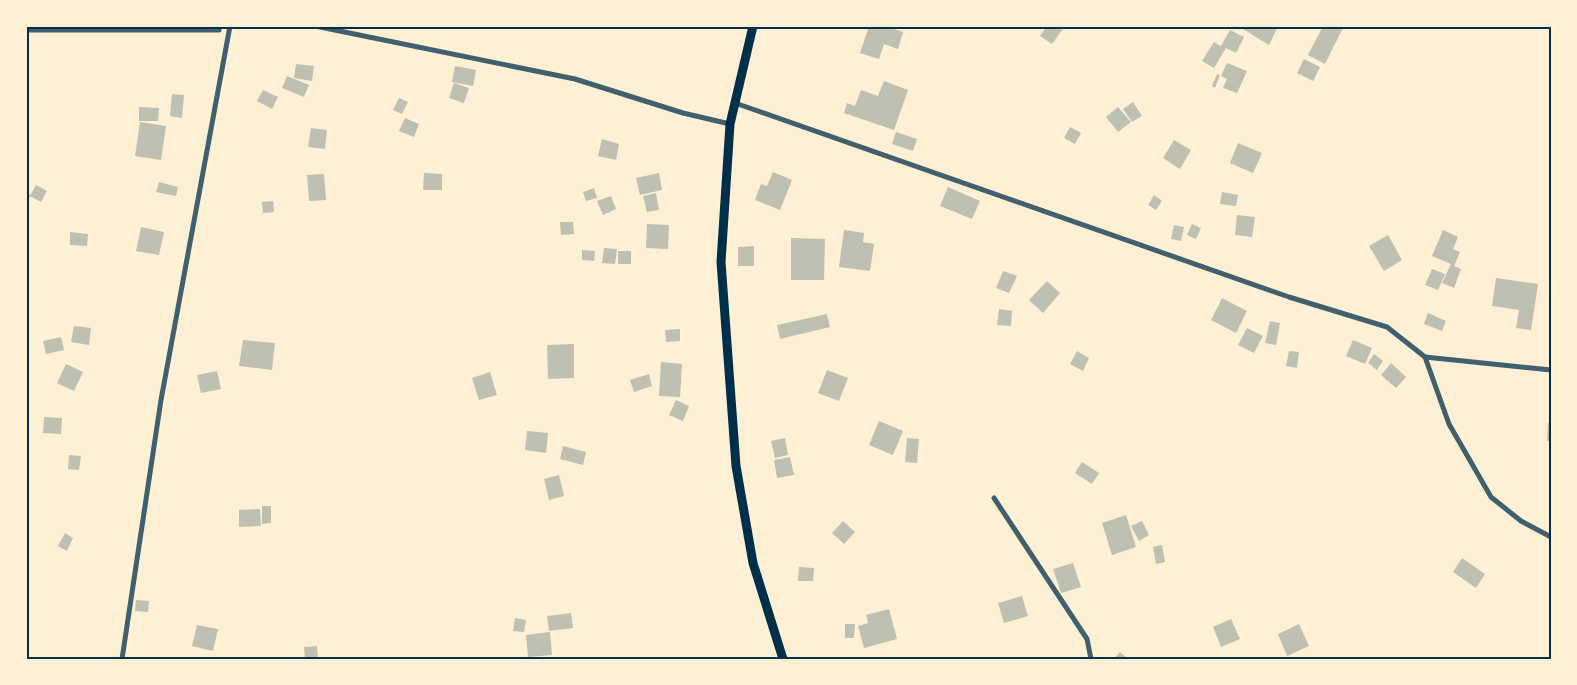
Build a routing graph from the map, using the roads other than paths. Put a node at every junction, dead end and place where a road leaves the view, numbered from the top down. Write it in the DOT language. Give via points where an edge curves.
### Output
graph roads {
  1 [pos="230,26"];
  2 [pos="315,26"];
  3 [pos="754,26"];
  4 [pos="26,30"];
  5 [pos="219,30"];
  6 [pos="735,104"];
  7 [pos="730,124"];
  8 [pos="1425,357"];
  9 [pos="1551,370"];
  10 [pos="994,498"];
  11 [pos="1551,537"];
  12 [pos="122,659"];
  13 [pos="783,659"];
  14 [pos="1091,659"];
  1 -- 12 [label="street" via="161,400"];
  2 -- 7 [label="street" via="575,79 683,113"];
  3 -- 6 [label="main road"];
  4 -- 5 [label="street"];
  6 -- 7 [label="main road"];
  6 -- 8 [label="street" via="1289,297 1387,327"];
  7 -- 13 [label="main road" via="721,262 736,466 753,563"];
  8 -- 9 [label="street"];
  8 -- 11 [label="street" via="1449,424 1491,498 1521,521"];
  10 -- 14 [label="street" via="1087,639"];
}
